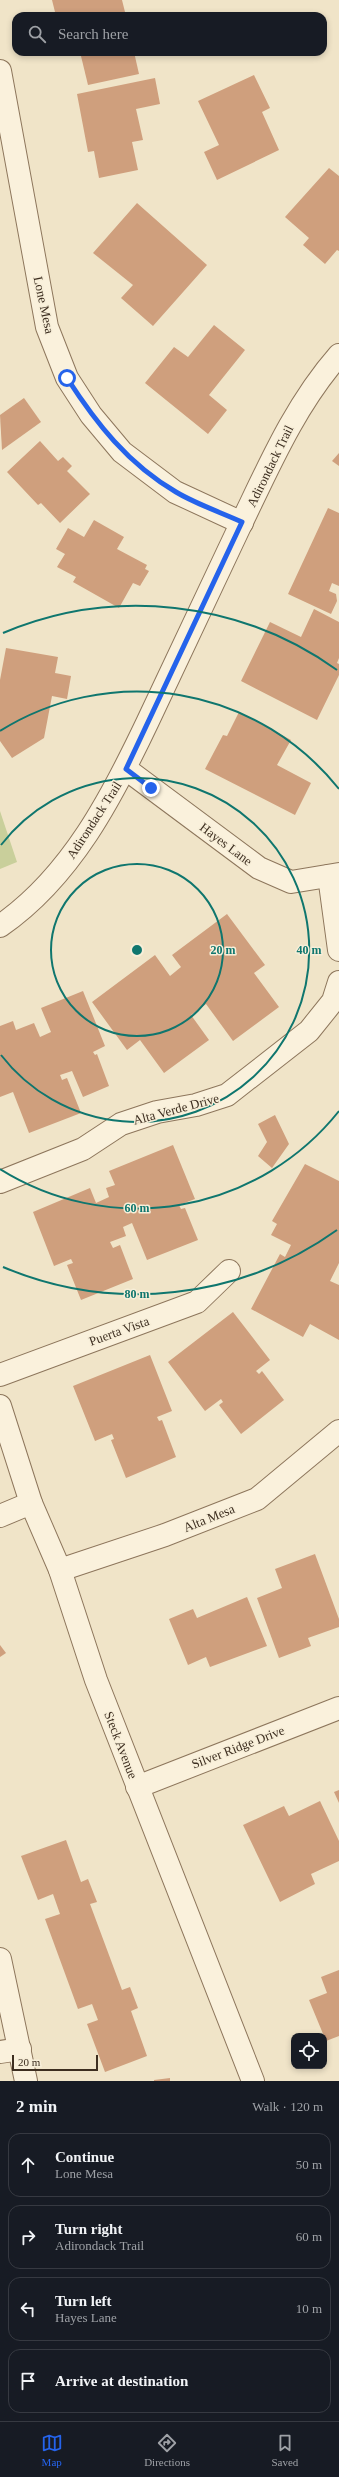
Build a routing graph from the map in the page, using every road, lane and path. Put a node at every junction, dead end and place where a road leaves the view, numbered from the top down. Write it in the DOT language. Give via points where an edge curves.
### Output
graph roads {
  1 [pos="0,71"];
  2 [pos="339,355"];
  3 [pos="242,522"];
  4 [pos="126,769"];
  5 [pos="334,875"];
  6 [pos="0,926"];
  7 [pos="339,950"];
  8 [pos="339,982"];
  9 [pos="0,1182"];
  10 [pos="229,1271"];
  11 [pos="0,1375"];
  12 [pos="0,1406"];
  13 [pos="339,1431"];
  14 [pos="31,1503"];
  15 [pos="0,1516"];
  16 [pos="60,1570"];
  17 [pos="339,1708"];
  18 [pos="137,1787"];
  19 [pos="0,1959"];
  20 [pos="10,2050"];
  21 [pos="26,2081"];
  22 [pos="253,2081"];
  1 -- 3 [label="street, Lone Mesa" via="47,327 67,378 91,415 122,452 175,492"];
  2 -- 3 [label="street, Adirondack Trail" via="320,376 285,432"];
  3 -- 4 [label="street, Adirondack Trail"];
  4 -- 5 [label="street, Hayes Lane" via="259,868 291,882"];
  4 -- 6 [label="street, Adirondack Trail" via="89,831 61,870 35,898"];
  5 -- 7 [label="street"];
  8 -- 9 [label="street, Alta Verde Drive" via="333,1000 309,1031 226,1095 196,1106 158,1112 121,1124 83,1149"];
  10 -- 11 [label="street, Puerta Vista" via="197,1302"];
  12 -- 14 [label="street, Steck Avenue"];
  13 -- 16 [label="street, Alta Mesa" via="257,1498 165,1535"];
  14 -- 15 [label="street"];
  14 -- 16 [label="street, Steck Avenue"];
  16 -- 18 [label="street, Steck Avenue" via="96,1680"];
  17 -- 18 [label="street, Silver Ridge Drive"];
  18 -- 22 [label="street, Steck Avenue"];
  19 -- 20 [label="street"];
  20 -- 21 [label="street"];
}
